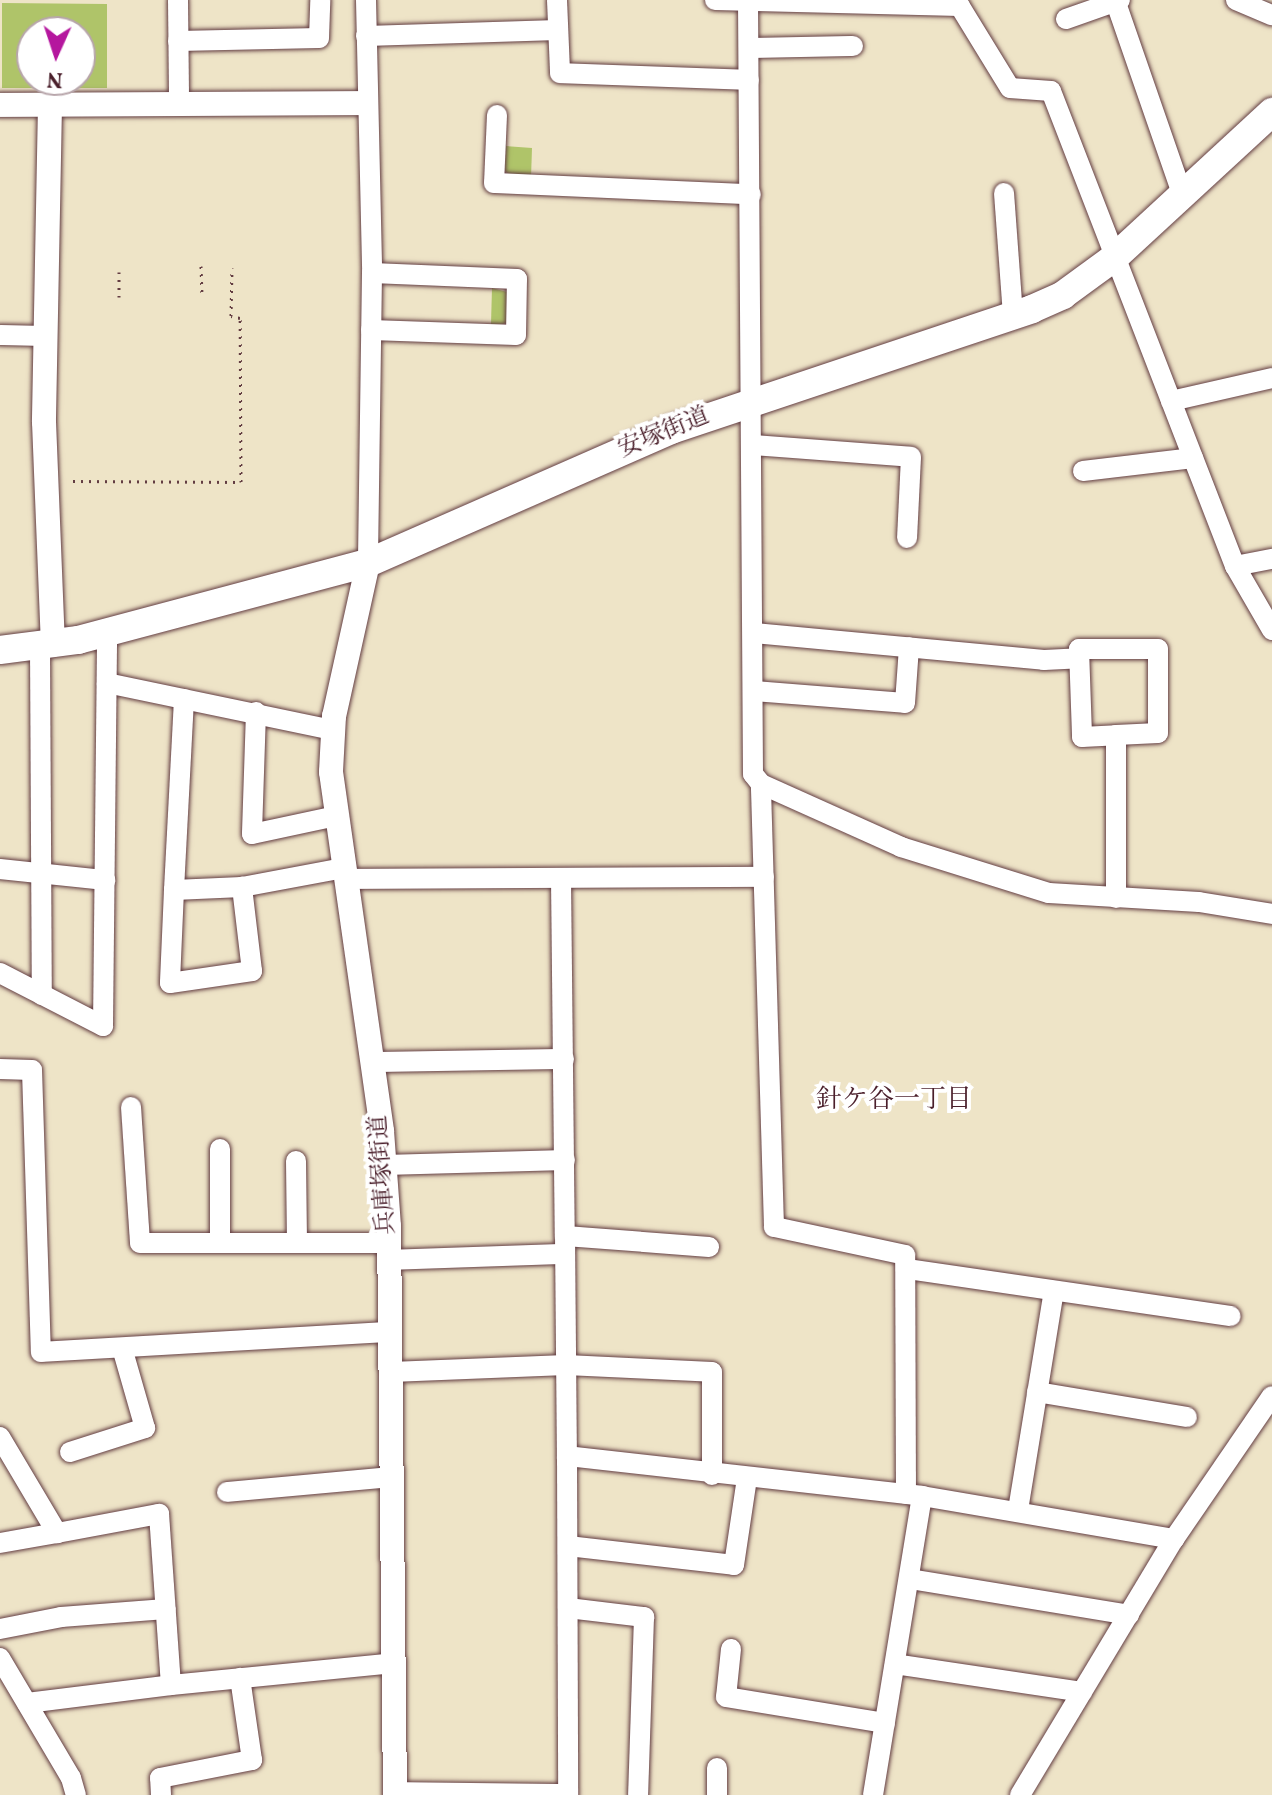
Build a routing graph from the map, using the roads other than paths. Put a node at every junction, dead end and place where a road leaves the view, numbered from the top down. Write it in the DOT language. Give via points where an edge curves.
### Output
graph roads {
  1 [pos="178,0"];
  2 [pos="320,0"];
  3 [pos="366,0"];
  4 [pos="557,0"];
  5 [pos="715,0"];
  6 [pos="1236,0"];
  7 [pos="748,1"];
  8 [pos="1117,1"];
  9 [pos="958,3"];
  10 [pos="1272,15"];
  11 [pos="1066,19"];
  12 [pos="558,30"];
  13 [pos="366,36"];
  14 [pos="178,41"];
  15 [pos="853,46"];
  16 [pos="749,48"];
  17 [pos="749,80"];
  18 [pos="365,103"];
  19 [pos="179,104"];
  20 [pos="0,105"];
  21 [pos="50,105"];
  22 [pos="1272,112"];
  23 [pos="497,115"];
  24 [pos="1004,193"];
  25 [pos="751,194"];
  26 [pos="1183,196"];
  27 [pos="1115,257"];
  28 [pos="372,273"];
  29 [pos="1013,316"];
  30 [pos="371,330"];
  31 [pos="0,335"];
  32 [pos="46,336"];
  33 [pos="1272,378"];
  34 [pos="753,401"];
  35 [pos="1171,401"];
  36 [pos="753,445"];
  37 [pos="1193,458"];
  38 [pos="1083,471"];
  39 [pos="907,538"];
  40 [pos="1272,559"];
  41 [pos="368,563"];
  42 [pos="1235,566"];
  43 [pos="1272,630"];
  44 [pos="107,633"];
  45 [pos="754,633"];
  46 [pos="47,646"];
  47 [pos="909,647"];
  48 [pos="0,650"];
  49 [pos="1079,658"];
  50 [pos="107,683"];
  51 [pos="754,691"];
  52 [pos="184,699"];
  53 [pos="256,712"];
  54 [pos="332,730"];
  55 [pos="1116,735"];
  56 [pos="761,784"];
  57 [pos="336,816"];
  58 [pos="0,869"];
  59 [pos="42,874"];
  60 [pos="344,874"];
  61 [pos="764,877"];
  62 [pos="561,878"];
  63 [pos="105,880"];
  64 [pos="242,887"];
  65 [pos="174,890"];
  66 [pos="1116,898"];
  67 [pos="1272,914"];
  68 [pos="0,973"];
  69 [pos="42,995"];
  70 [pos="564,1059"];
  71 [pos="372,1062"];
  72 [pos="0,1069"];
  73 [pos="131,1107"];
  74 [pos="220,1149"];
  75 [pos="565,1160"];
  76 [pos="296,1161"];
  77 [pos="385,1165"];
  78 [pos="220,1243"];
  79 [pos="297,1243"];
  80 [pos="565,1245"];
  81 [pos="709,1247"];
  82 [pos="389,1252"];
  83 [pos="908,1269"];
  84 [pos="1054,1291"];
  85 [pos="1231,1316"];
  86 [pos="389,1332"];
  87 [pos="122,1348"];
  88 [pos="566,1365"];
  89 [pos="391,1372"];
  90 [pos="1037,1392"];
  91 [pos="1272,1396"];
  92 [pos="1187,1417"];
  93 [pos="0,1437"];
  94 [pos="70,1452"];
  95 [pos="567,1456"];
  96 [pos="712,1475"];
  97 [pos="392,1477"];
  98 [pos="747,1478"];
  99 [pos="227,1492"];
  100 [pos="914,1495"];
  101 [pos="1018,1510"];
  102 [pos="57,1533"];
  103 [pos="1174,1539"];
  104 [pos="0,1543"];
  105 [pos="568,1546"];
  106 [pos="910,1579"];
  107 [pos="568,1608"];
  108 [pos="166,1609"];
  109 [pos="1129,1615"];
  110 [pos="0,1629"];
  111 [pos="731,1649"];
  112 [pos="0,1658"];
  113 [pos="394,1663"];
  114 [pos="895,1664"];
  115 [pos="240,1678"];
  116 [pos="171,1685"];
  117 [pos="1082,1692"];
  118 [pos="27,1703"];
  119 [pos="885,1723"];
  120 [pos="717,1768"];
  121 [pos="395,1794"];
  122 [pos="76,1795"];
  123 [pos="161,1795"];
  124 [pos="568,1795"];
  125 [pos="638,1795"];
  126 [pos="717,1795"];
  127 [pos="873,1795"];
  128 [pos="1020,1795"];
  1 -- 14 [label="street"];
  2 -- 14 [label="street" via="319,38"];
  3 -- 13 [label="street"];
  4 -- 12 [label="street"];
  5 -- 7 [label="street"];
  6 -- 10 [label="street"];
  7 -- 9 [label="street"];
  7 -- 16 [label="street"];
  8 -- 11 [label="street"];
  8 -- 26 [label="street"];
  9 -- 27 [label="street" via="1010,88 1051,91"];
  12 -- 13 [label="street"];
  12 -- 17 [label="street" via="560,73"];
  13 -- 18 [label="street"];
  14 -- 19 [label="street"];
  15 -- 16 [label="street"];
  16 -- 17 [label="street"];
  17 -- 25 [label="street"];
  18 -- 19 [label="street"];
  18 -- 28 [label="street"];
  19 -- 21 [label="street"];
  20 -- 21 [label="street"];
  21 -- 32 [label="street"];
  22 -- 26 [label="main road, 安塚街道"];
  23 -- 25 [label="street" via="494,183"];
  24 -- 29 [label="street"];
  25 -- 34 [label="street"];
  26 -- 27 [label="main road, 安塚街道"];
  27 -- 29 [label="main road, 安塚街道" via="1063,295"];
  27 -- 35 [label="street"];
  28 -- 30 [label="street"];
  28 -- 30 [label="street" via="517,279 516,335"];
  29 -- 34 [label="main road, 安塚街道"];
  30 -- 41 [label="street"];
  31 -- 32 [label="street"];
  32 -- 46 [label="street"];
  33 -- 35 [label="street"];
  34 -- 36 [label="street"];
  34 -- 41 [label="main road, 安塚街道" via="619,452"];
  35 -- 37 [label="street"];
  36 -- 39 [label="street" via="911,457"];
  36 -- 45 [label="street"];
  37 -- 38 [label="street"];
  37 -- 42 [label="street"];
  40 -- 42 [label="street"];
  41 -- 44 [label="main road, 安塚街道"];
  41 -- 54 [label="street, 兵庫塚街道"];
  42 -- 43 [label="street"];
  44 -- 46 [label="main road, 安塚街道"];
  44 -- 50 [label="street"];
  45 -- 47 [label="street"];
  45 -- 51 [label="street"];
  46 -- 48 [label="main road, 安塚街道"];
  46 -- 59 [label="street"];
  47 -- 49 [label="street"];
  47 -- 51 [label="street" via="905,703"];
  49 -- 55 [label="street" via="1082,737"];
  49 -- 55 [label="street" via="1079,649 1158,649 1158,733"];
  50 -- 52 [label="street"];
  50 -- 63 [label="street"];
  51 -- 56 [label="street" via="753,774"];
  52 -- 53 [label="street"];
  52 -- 65 [label="street"];
  53 -- 54 [label="street"];
  53 -- 57 [label="street" via="252,834"];
  54 -- 57 [label="street, 兵庫塚街道"];
  55 -- 66 [label="street"];
  56 -- 61 [label="street"];
  56 -- 66 [label="street" via="901,847 1049,893"];
  57 -- 60 [label="street, 兵庫塚街道"];
  58 -- 59 [label="street"];
  59 -- 63 [label="street"];
  59 -- 69 [label="street"];
  60 -- 62 [label="street"];
  60 -- 64 [label="street"];
  60 -- 71 [label="street, 兵庫塚街道"];
  61 -- 62 [label="street"];
  61 -- 83 [label="street" via="774,1227 905,1255"];
  62 -- 70 [label="street"];
  63 -- 69 [label="street" via="103,1026"];
  64 -- 65 [label="street"];
  64 -- 65 [label="street" via="252,971 170,983"];
  66 -- 67 [label="street" via="1199,902"];
  68 -- 69 [label="street"];
  70 -- 71 [label="street"];
  70 -- 75 [label="street"];
  71 -- 77 [label="street, 兵庫塚街道"];
  72 -- 87 [label="street" via="32,1070 41,1352"];
  73 -- 78 [label="street" via="140,1243"];
  74 -- 78 [label="street"];
  75 -- 77 [label="street"];
  75 -- 80 [label="street"];
  76 -- 79 [label="street"];
  77 -- 82 [label="street, 兵庫塚街道"];
  78 -- 79 [label="street"];
  79 -- 82 [label="street"];
  80 -- 81 [label="street"];
  80 -- 82 [label="street"];
  80 -- 88 [label="street"];
  82 -- 86 [label="street, 兵庫塚街道"];
  83 -- 84 [label="street"];
  83 -- 100 [label="street"];
  84 -- 85 [label="street"];
  84 -- 90 [label="street"];
  86 -- 87 [label="street"];
  86 -- 89 [label="street, 兵庫塚街道"];
  87 -- 94 [label="street" via="145,1428"];
  88 -- 89 [label="street"];
  88 -- 95 [label="street"];
  88 -- 96 [label="street" via="712,1372"];
  89 -- 97 [label="street, 兵庫塚街道"];
  90 -- 92 [label="street"];
  90 -- 101 [label="street"];
  91 -- 103 [label="street"];
  93 -- 102 [label="street"];
  95 -- 96 [label="street"];
  95 -- 105 [label="street"];
  96 -- 98 [label="street"];
  97 -- 99 [label="street"];
  97 -- 113 [label="street, 兵庫塚街道"];
  98 -- 100 [label="street"];
  98 -- 105 [label="street" via="734,1565"];
  100 -- 101 [label="street"];
  100 -- 106 [label="street"];
  101 -- 103 [label="street"];
  102 -- 104 [label="street"];
  102 -- 108 [label="street" via="159,1514"];
  103 -- 109 [label="street"];
  105 -- 107 [label="street"];
  106 -- 109 [label="street"];
  106 -- 114 [label="street"];
  107 -- 124 [label="street"];
  107 -- 125 [label="street" via="644,1617"];
  108 -- 110 [label="street" via="61,1617"];
  108 -- 116 [label="street"];
  109 -- 117 [label="street"];
  111 -- 119 [label="street" via="726,1697"];
  112 -- 118 [label="street"];
  113 -- 115 [label="street"];
  113 -- 121 [label="street, 兵庫塚街道"];
  114 -- 117 [label="street"];
  114 -- 119 [label="street"];
  115 -- 116 [label="street"];
  115 -- 123 [label="street" via="252,1760 160,1778"];
  116 -- 118 [label="street"];
  117 -- 128 [label="street"];
  118 -- 122 [label="street"];
  119 -- 127 [label="street"];
  120 -- 126 [label="street"];
  121 -- 124 [label="street"];
}
